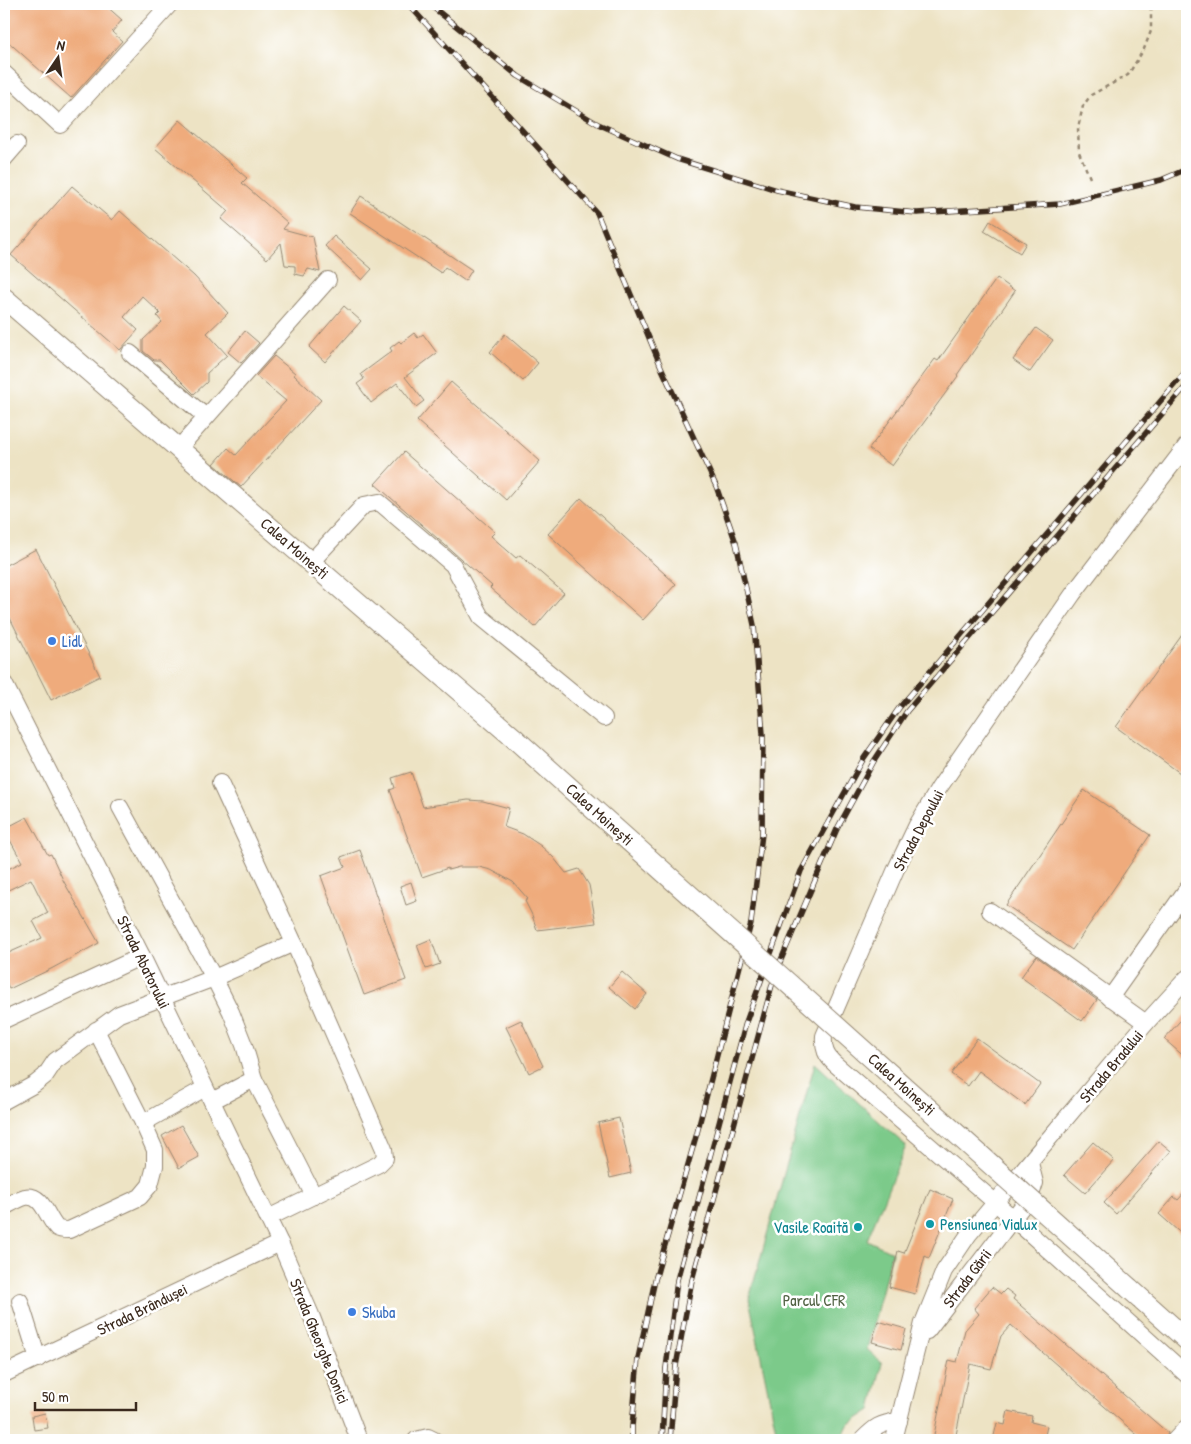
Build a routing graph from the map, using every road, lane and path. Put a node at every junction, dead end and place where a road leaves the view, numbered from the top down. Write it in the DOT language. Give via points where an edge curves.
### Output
graph roads {
  1 [pos="170,4"];
  2 [pos="1152,4"];
  3 [pos="4,73"];
  4 [pos="17,144"];
  5 [pos="4,159"];
  6 [pos="1090,178"];
  7 [pos="328,280"];
  8 [pos="4,298"];
  9 [pos="130,353"];
  10 [pos="206,417"];
  11 [pos="1187,444"];
  12 [pos="179,448"];
  13 [pos="310,562"];
  14 [pos="4,683"];
  15 [pos="604,718"];
  16 [pos="220,783"];
  17 [pos="120,807"];
  18 [pos="1187,889"];
  19 [pos="990,911"];
  20 [pos="294,942"];
  21 [pos="142,956"];
  22 [pos="214,978"];
  23 [pos="1187,978"];
  24 [pos="161,998"];
  25 [pos="1110,998"];
  26 [pos="4,1020"];
  27 [pos="1146,1023"];
  28 [pos="96,1030"];
  29 [pos="254,1079"];
  30 [pos="209,1095"];
  31 [pos="4,1101"];
  32 [pos="143,1123"];
  33 [pos="1033,1159"];
  34 [pos="314,1196"];
  35 [pos="996,1203"];
  36 [pos="4,1207"];
  37 [pos="268,1218"];
  38 [pos="1013,1218"];
  39 [pos="280,1242"];
  40 [pos="20,1301"];
  41 [pos="919,1340"];
  42 [pos="1187,1340"];
  43 [pos="38,1359"];
  44 [pos="4,1374"];
  45 [pos="1187,1375"];
  46 [pos="899,1421"];
  47 [pos="1187,1427"];
  48 [pos="359,1440"];
  49 [pos="416,1440"];
  50 [pos="434,1440"];
  51 [pos="862,1440"];
  52 [pos="894,1440"];
  53 [pos="1176,1440"];
  1 -- 3 [label="street" via="60,125"];
  2 -- 6 [label="path" via="1151,31 1128,75 1091,95 1083,106 1078,128 1079,152"];
  4 -- 5 [label="street"];
  7 -- 10 [label="street"];
  8 -- 12 [label="main road, Calea Moinești"];
  9 -- 10 [label="street"];
  10 -- 12 [label="street"];
  11 -- 35 [label="street, Strada Depoului" via="1073,594 939,788 896,869 824,1036 826,1056"];
  12 -- 13 [label="main road, Calea Moinești"];
  13 -- 15 [label="street" via="364,505 379,502 454,565 481,617"];
  13 -- 42 [label="main road, Calea Moinești, bridge" via="514,738"];
  14 -- 21 [label="street, Strada Abatorului"];
  16 -- 20 [label="street"];
  17 -- 22 [label="street"];
  18 -- 25 [label="street"];
  19 -- 25 [label="street"];
  20 -- 22 [label="street"];
  20 -- 34 [label="street" via="384,1149 385,1158"];
  21 -- 24 [label="street, Strada Abatorului"];
  21 -- 26 [label="street"];
  22 -- 24 [label="street"];
  22 -- 29 [label="street" via="244,1045"];
  23 -- 27 [label="street, Strada Bradului"];
  24 -- 28 [label="street" via="119,1014"];
  24 -- 30 [label="street, Strada Abatorului"];
  25 -- 27 [label="street"];
  27 -- 33 [label="street, Strada Bradului"];
  28 -- 31 [label="street" via="55,1061 35,1084"];
  28 -- 32 [label="street"];
  29 -- 30 [label="street"];
  29 -- 34 [label="street"];
  30 -- 32 [label="street"];
  30 -- 37 [label="street, Strada Abatorului"];
  32 -- 36 [label="street" via="155,1150 155,1166 150,1185 140,1197 69,1230 57,1228 35,1198 26,1197"];
  33 -- 35 [label="street, Strada Gării"];
  33 -- 38 [label="street, Strada Gării" via="1035,1182 1031,1195"];
  34 -- 37 [label="street"];
  35 -- 38 [label="street, Strada Depoului"];
  35 -- 41 [label="street, Strada Gării" via="969,1234 944,1271"];
  37 -- 39 [label="street, Strada Abatorului"];
  38 -- 41 [label="street, Strada Gării"];
  38 -- 45 [label="street, Strada Depoului"];
  39 -- 43 [label="street, Strada Brândușei"];
  39 -- 48 [label="street, Strada Gheorghe Donici"];
  40 -- 43 [label="street"];
  41 -- 46 [label="street, Strada Gării"];
  43 -- 44 [label="street, Strada Brândușei"];
  46 -- 51 [label="street" via="875,1426"];
  46 -- 52 [label="street, Strada Gării"];
  47 -- 53 [label="street"];
  49 -- 50 [label="street" via="428,1437"];
}
